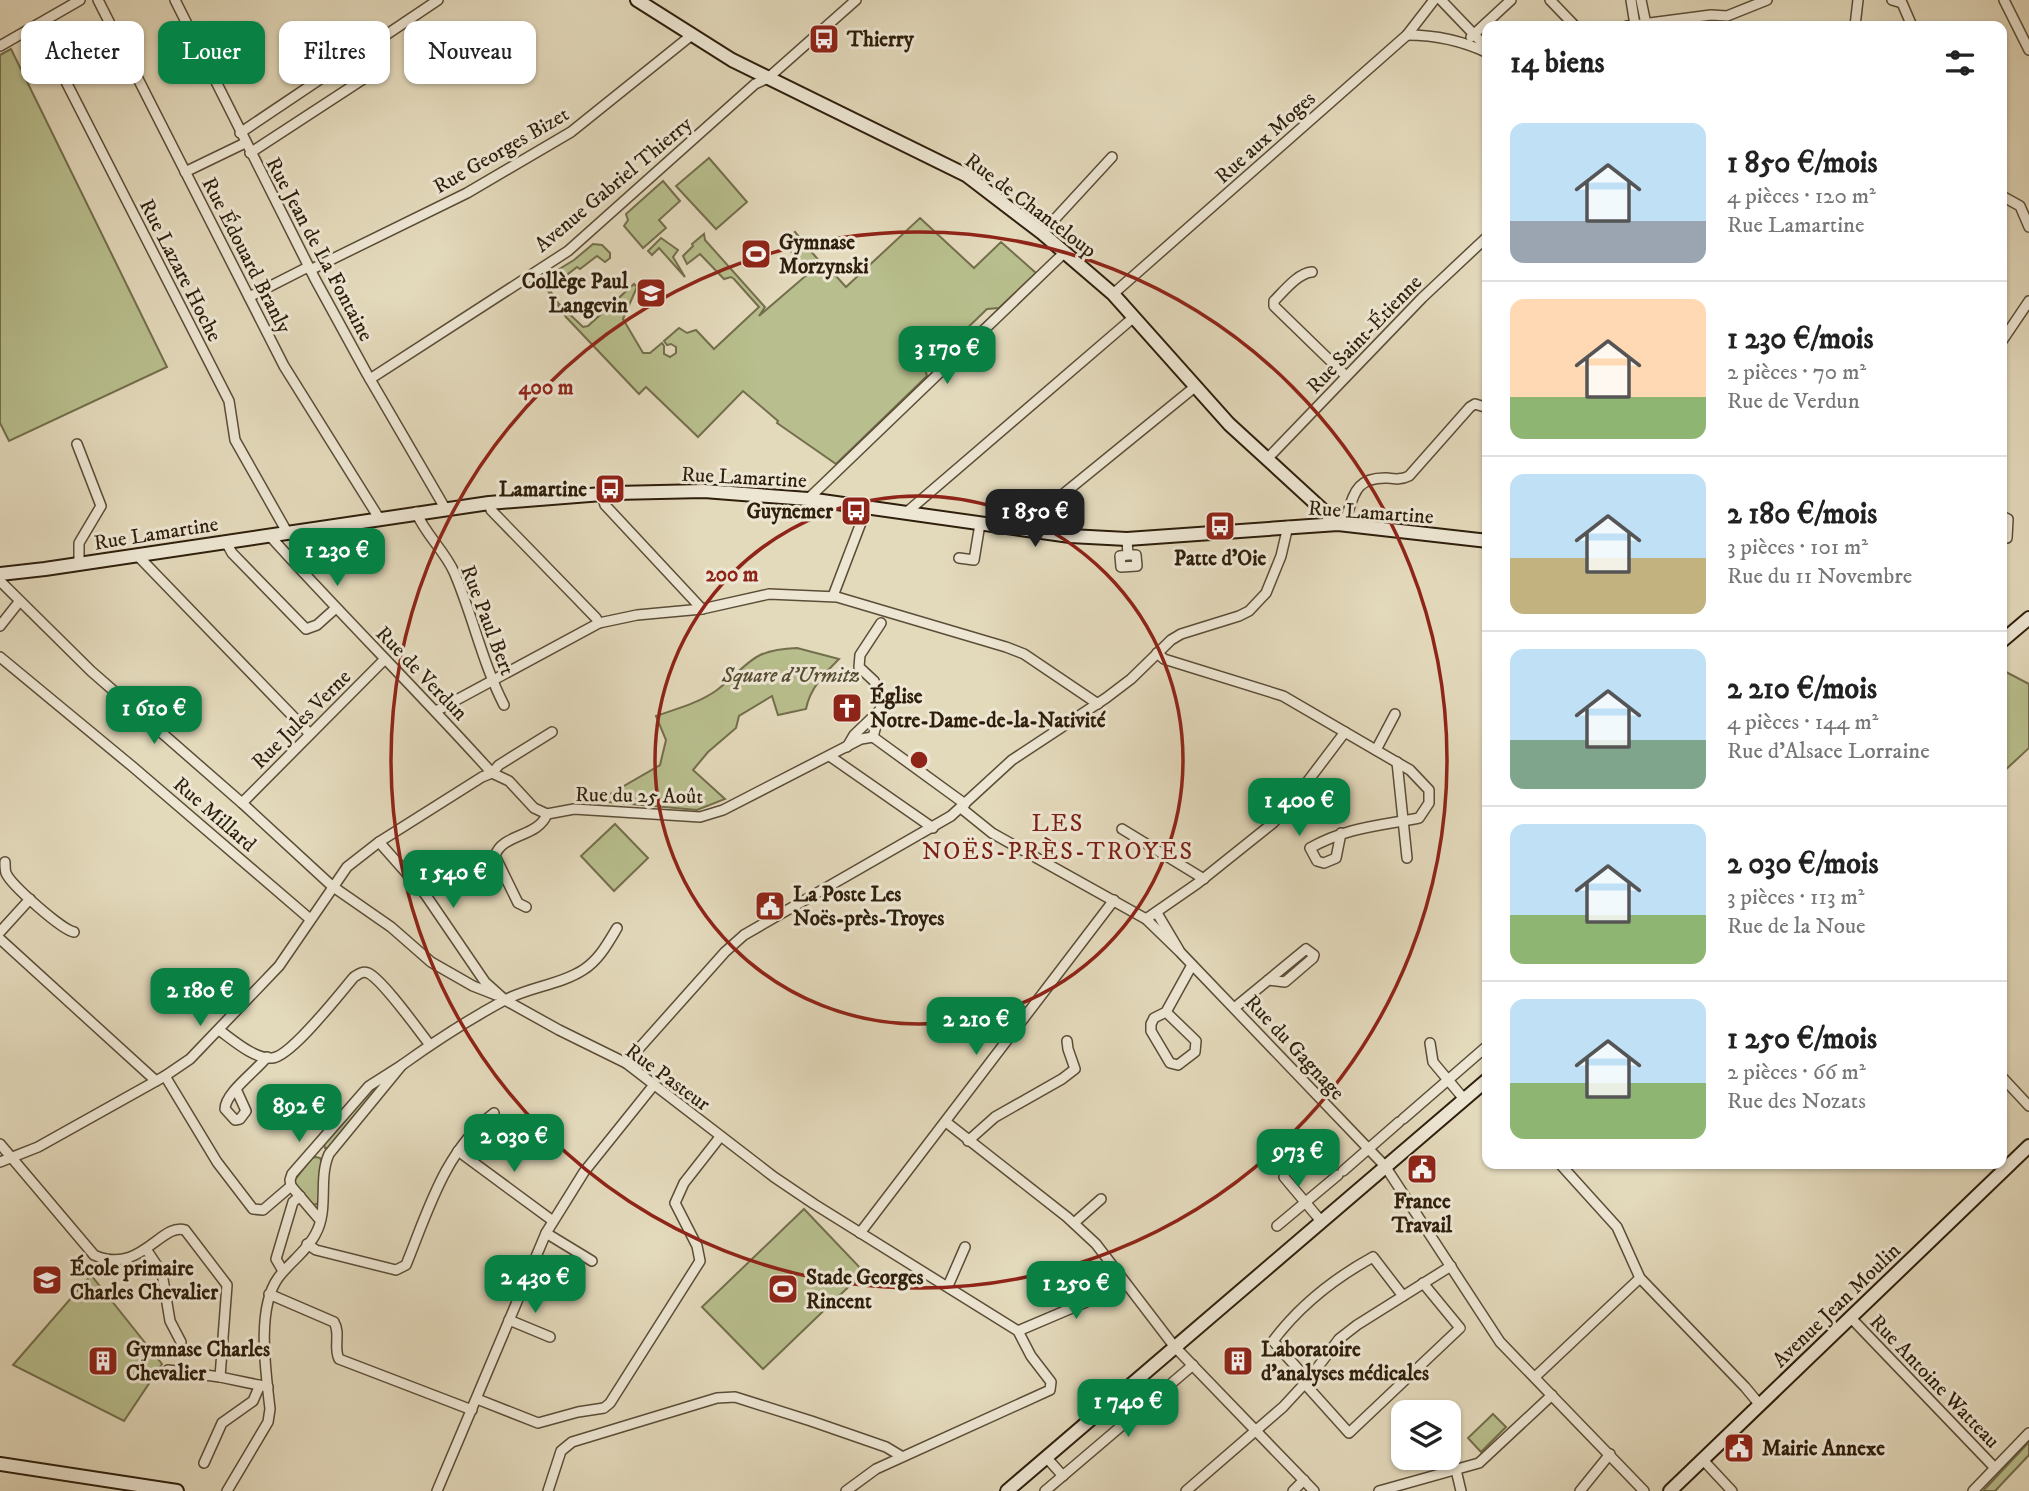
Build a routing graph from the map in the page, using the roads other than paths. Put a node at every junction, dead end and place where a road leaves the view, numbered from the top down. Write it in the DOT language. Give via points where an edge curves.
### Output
graph roads {
  1 [pos="98,0"];
  2 [pos="175,0"];
  3 [pos="438,0"];
  4 [pos="636,0"];
  5 [pos="856,0"];
  6 [pos="1434,0"];
  7 [pos="1441,0"];
  8 [pos="1511,0"];
  9 [pos="1550,0"];
  10 [pos="1630,0"];
  11 [pos="1641,0"];
  12 [pos="1767,0"];
  13 [pos="1892,0"];
  14 [pos="2004,0"];
  15 [pos="74,1"];
  16 [pos="1854,1"];
  17 [pos="1705,19"];
  18 [pos="43,21"];
  19 [pos="1488,21"];
  20 [pos="1570,21"];
  21 [pos="1634,21"];
  22 [pos="1645,21"];
  23 [pos="1681,21"];
  24 [pos="1855,21"];
  25 [pos="1910,21"];
  26 [pos="1482,27"];
  27 [pos="21,34"];
  28 [pos="693,34"];
  29 [pos="1474,34"];
  30 [pos="1406,35"];
  31 [pos="1463,42"];
  32 [pos="1482,44"];
  33 [pos="0,46"];
  34 [pos="1482,49"];
  35 [pos="2029,50"];
  36 [pos="768,78"];
  37 [pos="67,84"];
  38 [pos="356,84"];
  39 [pos="240,133"];
  40 [pos="245,143"];
  41 [pos="250,153"];
  42 [pos="1112,157"];
  43 [pos="185,172"];
  44 [pos="2007,199"];
  45 [pos="2029,227"];
  46 [pos="1042,233"];
  47 [pos="1482,242"];
  48 [pos="1065,252"];
  49 [pos="309,268"];
  50 [pos="1312,272"];
  51 [pos="1113,294"];
  52 [pos="249,297"];
  53 [pos="2029,301"];
  54 [pos="1134,317"];
  55 [pos="2007,334"];
  56 [pos="1346,376"];
  57 [pos="370,379"];
  58 [pos="1196,386"];
  59 [pos="1482,406"];
  60 [pos="77,444"];
  61 [pos="1268,458"];
  62 [pos="602,495"];
  63 [pos="808,499"];
  64 [pos="489,503"];
  65 [pos="867,507"];
  66 [pos="445,508"];
  67 [pos="416,512"];
  68 [pos="907,512"];
  69 [pos="379,517"];
  70 [pos="2007,518"];
  71 [pos="980,524"];
  72 [pos="1341,524"];
  73 [pos="1288,526"];
  74 [pos="1019,530"];
  75 [pos="287,532"];
  76 [pos="269,535"];
  77 [pos="2007,538"];
  78 [pos="1127,539"];
  79 [pos="1482,540"];
  80 [pos="226,542"];
  81 [pos="137,555"];
  82 [pos="1128,555"];
  83 [pos="959,558"];
  84 [pos="79,564"];
  85 [pos="0,574"];
  86 [pos="0,581"];
  87 [pos="833,596"];
  88 [pos="19,602"];
  89 [pos="336,608"];
  90 [pos="702,609"];
  91 [pos="2029,618"];
  92 [pos="599,623"];
  93 [pos="881,624"];
  94 [pos="0,626"];
  95 [pos="2007,637"];
  96 [pos="1157,653"];
  97 [pos="0,657"];
  98 [pos="384,660"];
  99 [pos="491,681"];
  100 [pos="1098,704"];
  101 [pos="504,705"];
  102 [pos="881,709"];
  103 [pos="436,710"];
  104 [pos="1395,714"];
  105 [pos="864,726"];
  106 [pos="552,732"];
  107 [pos="1345,732"];
  108 [pos="310,734"];
  109 [pos="870,737"];
  110 [pos="846,748"];
  111 [pos="1376,750"];
  112 [pos="831,757"];
  113 [pos="1397,762"];
  114 [pos="492,773"];
  115 [pos="242,803"];
  116 [pos="963,806"];
  117 [pos="547,814"];
  118 [pos="1402,821"];
  119 [pos="933,828"];
  120 [pos="1122,829"];
  121 [pos="1341,833"];
  122 [pos="379,842"];
  123 [pos="1407,858"];
  124 [pos="5,862"];
  125 [pos="1204,879"];
  126 [pos="332,886"];
  127 [pos="30,900"];
  128 [pos="1114,900"];
  129 [pos="526,907"];
  130 [pos="1157,913"];
  131 [pos="310,919"];
  132 [pos="1146,919"];
  133 [pos="617,928"];
  134 [pos="0,932"];
  135 [pos="74,932"];
  136 [pos="0,939"];
  137 [pos="1180,952"];
  138 [pos="468,959"];
  139 [pos="1192,965"];
  140 [pos="452,974"];
  141 [pos="1268,980"];
  142 [pos="505,1000"];
  143 [pos="1234,1008"];
  144 [pos="1166,1012"];
  145 [pos="219,1030"];
  146 [pos="1068,1041"];
  147 [pos="1430,1044"];
  148 [pos="430,1045"];
  149 [pos="1482,1052"];
  150 [pos="267,1058"];
  151 [pos="626,1063"];
  152 [pos="402,1065"];
  153 [pos="161,1079"];
  154 [pos="1449,1081"];
  155 [pos="2007,1082"];
  156 [pos="653,1086"];
  157 [pos="1482,1086"];
  158 [pos="236,1089"];
  159 [pos="1464,1099"];
  160 [pos="2029,1106"];
  161 [pos="494,1113"];
  162 [pos="946,1122"];
  163 [pos="720,1137"];
  164 [pos="968,1141"];
  165 [pos="0,1144"];
  166 [pos="2029,1146"];
  167 [pos="315,1148"];
  168 [pos="1368,1150"];
  169 [pos="458,1151"];
  170 [pos="329,1154"];
  171 [pos="13,1157"];
  172 [pos="0,1162"];
  173 [pos="1385,1166"];
  174 [pos="2007,1167"];
  175 [pos="1565,1169"];
  176 [pos="2005,1169"];
  177 [pos="1284,1177"];
  178 [pos="291,1186"];
  179 [pos="300,1196"];
  180 [pos="1101,1199"];
  181 [pos="1305,1202"];
  182 [pos="320,1220"];
  183 [pos="553,1221"];
  184 [pos="1321,1221"];
  185 [pos="1074,1223"];
  186 [pos="1277,1226"];
  187 [pos="546,1233"];
  188 [pos="860,1233"];
  189 [pos="307,1244"];
  190 [pos="965,1247"];
  191 [pos="146,1249"];
  192 [pos="592,1261"];
  193 [pos="1451,1266"];
  194 [pos="283,1271"];
  195 [pos="1640,1278"];
  196 [pos="1423,1283"];
  197 [pos="1126,1285"];
  198 [pos="948,1286"];
  199 [pos="269,1294"];
  200 [pos="1403,1296"];
  201 [pos="1851,1318"];
  202 [pos="509,1320"];
  203 [pos="1018,1331"];
  204 [pos="550,1337"];
  205 [pos="181,1342"];
  206 [pos="1174,1346"];
  207 [pos="1193,1365"];
  208 [pos="168,1370"];
  209 [pos="220,1377"];
  210 [pos="1535,1377"];
  211 [pos="1306,1382"];
  212 [pos="264,1386"];
  213 [pos="1552,1395"];
  214 [pos="477,1399"];
  215 [pos="1760,1405"];
  216 [pos="472,1409"];
  217 [pos="1256,1430"];
  218 [pos="2029,1433"];
  219 [pos="1610,1454"];
  220 [pos="901,1456"];
  221 [pos="1046,1457"];
  222 [pos="1703,1460"];
  223 [pos="204,1463"];
  224 [pos="0,1464"];
  225 [pos="1461,1468"];
  226 [pos="1995,1468"];
  227 [pos="1456,1470"];
  228 [pos="1063,1476"];
  229 [pos="1304,1480"];
  230 [pos="177,1491"];
  231 [pos="227,1491"];
  232 [pos="437,1491"];
  233 [pos="548,1491"];
  234 [pos="846,1491"];
  235 [pos="1007,1491"];
  236 [pos="1045,1491"];
  237 [pos="1186,1491"];
  238 [pos="1293,1491"];
  239 [pos="1314,1491"];
  240 [pos="1379,1491"];
  241 [pos="1461,1491"];
  242 [pos="1580,1491"];
  243 [pos="1644,1491"];
  244 [pos="1670,1491"];
  245 [pos="1732,1491"];
  246 [pos="1973,1491"];
  1 -- 43 [label="street, Rue Édouard Branly"];
  2 -- 39 [label="street, Rue Jean de La Fontaine"];
  3 -- 39 [label="street"];
  4 -- 28 [label="street, Rue de Chanteloup"];
  5 -- 36 [label="street, Avenue Gabriel Thierry"];
  6 -- 30 [label="street, Rue aux Moges"];
  7 -- 29 [label="street"];
  8 -- 19 [label="street"];
  9 -- 20 [label="street"];
  10 -- 21 [label="street"];
  11 -- 22 [label="street"];
  12 -- 17 [label="street" via="1734,14"];
  13 -- 25 [label="street" via="1902,3"];
  14 -- 35 [label="street"];
  15 -- 18 [label="street"];
  16 -- 24 [label="street"];
  17 -- 23 [label="street"];
  26 -- 29 [label="street"];
  27 -- 33 [label="street"];
  28 -- 36 [label="street, Rue de Chanteloup"];
  28 -- 49 [label="street, Rue Georges Bizet" via="571,132 467,193"];
  29 -- 31 [label="street"];
  29 -- 32 [label="street"];
  30 -- 31 [label="street"];
  30 -- 51 [label="street, Rue aux Moges"];
  31 -- 34 [label="street"];
  36 -- 46 [label="street, Rue de Chanteloup" via="965,175"];
  36 -- 57 [label="street, Avenue Gabriel Thierry" via="755,84 568,251"];
  37 -- 75 [label="street, Rue Lazare Hoche" via="229,401 234,440"];
  38 -- 41 [label="street"];
  39 -- 40 [label="street, Rue Jean de La Fontaine"];
  40 -- 41 [label="street, Rue Jean de La Fontaine"];
  40 -- 43 [label="street"];
  41 -- 49 [label="street, Rue Jean de La Fontaine"];
  42 -- 46 [label="street"];
  43 -- 52 [label="street, Rue Édouard Branly"];
  44 -- 45 [label="street" via="2020,206"];
  46 -- 48 [label="street, Rue de Chanteloup"];
  47 -- 56 [label="street, Rue Saint-Étienne"];
  48 -- 51 [label="street, Rue de Chanteloup"];
  48 -- 63 [label="street"];
  49 -- 52 [label="street, Rue Georges Bizet"];
  49 -- 57 [label="street, Rue Jean de La Fontaine"];
  50 -- 56 [label="street" via="1305,272 1274,306"];
  51 -- 54 [label="street, Rue de Chanteloup"];
  52 -- 69 [label="street, Rue Édouard Branly" via="284,366"];
  53 -- 55 [label="street"];
  54 -- 58 [label="street, Rue de Chanteloup"];
  54 -- 68 [label="street"];
  56 -- 61 [label="street, Rue Saint-Étienne"];
  57 -- 66 [label="street, Rue Jean de La Fontaine"];
  58 -- 61 [label="street, Rue de Chanteloup" via="1229,424"];
  58 -- 74 [label="street"];
  59 -- 72 [label="street" via="1469,407 1409,476 1363,482"];
  60 -- 84 [label="street" via="101,506 79,543"];
  61 -- 72 [label="street, Rue de Chanteloup"];
  62 -- 63 [label="street, Rue Lamartine" via="704,491"];
  62 -- 64 [label="street, Rue Lamartine"];
  62 -- 90 [label="street" via="605,505"];
  63 -- 65 [label="street, Rue Lamartine"];
  64 -- 66 [label="street, Rue Lamartine"];
  64 -- 92 [label="street"];
  65 -- 68 [label="street, Rue Lamartine"];
  65 -- 87 [label="street"];
  66 -- 67 [label="street, Rue Lamartine"];
  67 -- 69 [label="street, Rue Lamartine"];
  67 -- 99 [label="street, Rue Paul Bert" via="454,574"];
  68 -- 71 [label="street, Rue Lamartine"];
  69 -- 75 [label="street, Rue Lamartine"];
  70 -- 77 [label="street"];
  71 -- 74 [label="street, Rue Lamartine"];
  71 -- 83 [label="street" via="974,559"];
  72 -- 73 [label="street, Rue Lamartine"];
  72 -- 79 [label="street, Rue Lamartine"];
  73 -- 78 [label="street, Rue Lamartine"];
  73 -- 96 [label="street" via="1281,556 1258,604 1239,616 1181,634"];
  74 -- 78 [label="street, Rue Lamartine"];
  75 -- 76 [label="street, Rue Lamartine"];
  76 -- 80 [label="street, Rue Lamartine"];
  76 -- 89 [label="street, Rue de Verdun"];
  78 -- 82 [label="street"];
  80 -- 81 [label="street, Rue Lamartine"];
  80 -- 89 [label="street" via="306,629"];
  81 -- 84 [label="street, Rue Lamartine"];
  81 -- 108 [label="street"];
  84 -- 85 [label="street, Rue Lamartine"];
  86 -- 88 [label="street"];
  87 -- 90 [label="street" via="769,594"];
  87 -- 100 [label="street" via="1006,646"];
  88 -- 94 [label="street"];
  88 -- 115 [label="street"];
  89 -- 98 [label="street, Rue de Verdun"];
  90 -- 92 [label="street"];
  91 -- 95 [label="street"];
  92 -- 99 [label="street"];
  93 -- 102 [label="street" via="860,655 859,667 879,690"];
  96 -- 100 [label="street"];
  96 -- 107 [label="street" via="1174,663 1283,696"];
  97 -- 131 [label="street, Rue Millard"];
  98 -- 103 [label="street, Rue de Verdun"];
  98 -- 108 [label="street, Rue Jules Verne"];
  99 -- 101 [label="street, Rue Paul Bert"];
  99 -- 103 [label="street"];
  100 -- 116 [label="street" via="1012,760"];
  102 -- 105 [label="street"];
  102 -- 109 [label="street"];
  103 -- 114 [label="street, Rue de Verdun"];
  104 -- 111 [label="street"];
  105 -- 109 [label="street"];
  105 -- 110 [label="street"];
  106 -- 114 [label="street"];
  107 -- 111 [label="street"];
  107 -- 125 [label="street" via="1273,823"];
  108 -- 115 [label="street, Rue Jules Verne"];
  109 -- 110 [label="street, Rue du 25 Août"];
  109 -- 116 [label="street, Rue du Gagnage"];
  110 -- 112 [label="street, Rue du 25 Août"];
  111 -- 113 [label="street"];
  112 -- 117 [label="street, Rue du 25 Août" via="700,817 574,809"];
  112 -- 119 [label="street"];
  113 -- 118 [label="street"];
  113 -- 118 [label="street" via="1429,790 1429,803 1419,818"];
  114 -- 117 [label="street, Rue du 25 Août" via="509,781 534,808"];
  114 -- 122 [label="street"];
  115 -- 126 [label="street"];
  116 -- 119 [label="street"];
  116 -- 128 [label="street, Rue du Gagnage" via="992,833"];
  117 -- 129 [label="street" via="536,829 505,843 495,856 518,903"];
  118 -- 121 [label="street"];
  118 -- 123 [label="street"];
  119 -- 151 [label="street" via="744,935"];
  120 -- 125 [label="street"];
  122 -- 126 [label="street" via="347,867"];
  122 -- 138 [label="street, Rue Pasteur" via="425,894"];
  124 -- 127 [label="street" via="6,874"];
  125 -- 130 [label="street"];
  126 -- 131 [label="street"];
  126 -- 140 [label="street"];
  127 -- 134 [label="street"];
  127 -- 135 [label="street" via="66,931"];
  128 -- 132 [label="street, Rue du Gagnage"];
  128 -- 162 [label="street"];
  130 -- 132 [label="street"];
  130 -- 137 [label="street, Rue du Gagnage"];
  131 -- 145 [label="street" via="279,966"];
  132 -- 137 [label="street, Rue du Gagnage"];
  133 -- 142 [label="street" via="585,969"];
  136 -- 153 [label="street"];
  137 -- 139 [label="street, Rue du Gagnage"];
  138 -- 140 [label="street"];
  138 -- 142 [label="street, Rue Pasteur"];
  139 -- 143 [label="street, Rue du Gagnage"];
  139 -- 144 [label="street"];
  140 -- 142 [label="street"];
  141 -- 141 [label="street" via="1306,949 1314,955 1285,982"];
  141 -- 143 [label="street"];
  142 -- 148 [label="street"];
  142 -- 151 [label="street, Rue Pasteur"];
  143 -- 168 [label="street, Rue du Gagnage"];
  144 -- 144 [label="street" via="1154,1018 1150,1031 1170,1063 1178,1065 1195,1052 1196,1041"];
  145 -- 150 [label="street"];
  145 -- 153 [label="street"];
  146 -- 164 [label="street" via="1075,1069 995,1117"];
  147 -- 154 [label="street" via="1433,1062"];
  148 -- 150 [label="street" via="374,976 360,972 281,1056"];
  148 -- 152 [label="street"];
  149 -- 154 [label="street"];
  150 -- 158 [label="street"];
  151 -- 156 [label="street, Rue Pasteur"];
  152 -- 167 [label="street" via="369,1086"];
  152 -- 170 [label="street"];
  153 -- 171 [label="street"];
  153 -- 178 [label="street" via="253,1209 263,1210"];
  154 -- 159 [label="street"];
  154 -- 168 [label="street"];
  155 -- 160 [label="street"];
  156 -- 163 [label="street, Rue Pasteur"];
  156 -- 183 [label="street" via="584,1172"];
  157 -- 159 [label="street"];
  159 -- 173 [label="street"];
  161 -- 169 [label="street"];
  162 -- 164 [label="street"];
  162 -- 188 [label="street"];
  163 -- 188 [label="street, Rue Pasteur"];
  163 -- 214 [label="street" via="684,1183 676,1203 697,1246 699,1261 610,1403 538,1423"];
  164 -- 185 [label="street"];
  165 -- 171 [label="street"];
  166 -- 174 [label="street, Avenue Jean Moulin"];
  167 -- 170 [label="street"];
  167 -- 178 [label="street" via="292,1174"];
  168 -- 173 [label="street, Rue du Gagnage"];
  168 -- 181 [label="street"];
  169 -- 183 [label="street"];
  169 -- 189 [label="street" via="401,1269"];
  170 -- 182 [label="street"];
  171 -- 172 [label="street"];
  171 -- 191 [label="street" via="94,1255 124,1259"];
  173 -- 184 [label="street"];
  173 -- 193 [label="street, Rue du Gagnage"];
  175 -- 195 [label="street" via="1617,1227"];
  176 -- 201 [label="street, Avenue Jean Moulin"];
  177 -- 181 [label="street"];
  178 -- 179 [label="street"];
  179 -- 182 [label="street"];
  179 -- 194 [label="street" via="293,1202 276,1259"];
  180 -- 185 [label="street"];
  181 -- 184 [label="street"];
  181 -- 186 [label="street"];
  182 -- 189 [label="street" via="317,1233"];
  183 -- 187 [label="street"];
  184 -- 206 [label="street"];
  185 -- 197 [label="street"];
  187 -- 192 [label="street"];
  187 -- 202 [label="street"];
  188 -- 198 [label="street, Rue Pasteur"];
  189 -- 194 [label="street"];
  190 -- 198 [label="street"];
  191 -- 205 [label="street" via="162,1273 170,1321"];
  191 -- 209 [label="street" via="172,1231 185,1230 227,1285"];
  193 -- 196 [label="street"];
  193 -- 210 [label="street, Rue du Gagnage" via="1500,1342"];
  194 -- 199 [label="street"];
  195 -- 210 [label="street"];
  195 -- 215 [label="street"];
  196 -- 200 [label="street"];
  196 -- 211 [label="street" via="1460,1328 1349,1433"];
  197 -- 203 [label="street"];
  197 -- 206 [label="street"];
  198 -- 203 [label="street, Rue Pasteur"];
  199 -- 212 [label="street"];
  199 -- 216 [label="street" via="334,1322 339,1359"];
  200 -- 211 [label="street" via="1339,1339"];
  200 -- 211 [label="street" via="1373,1257 1345,1272 1309,1301 1273,1341"];
  201 -- 215 [label="street, Avenue Jean Moulin"];
  201 -- 226 [label="street, Rue Antoine Watteau"];
  202 -- 204 [label="street"];
  202 -- 214 [label="street"];
  203 -- 220 [label="street" via="1051,1382 1050,1390"];
  206 -- 207 [label="street"];
  206 -- 221 [label="street"];
  207 -- 217 [label="street"];
  207 -- 228 [label="street"];
  208 -- 209 [label="street"];
  209 -- 212 [label="street"];
  210 -- 213 [label="street, Rue du Gagnage"];
  211 -- 217 [label="street"];
  212 -- 223 [label="street" via="253,1401 222,1423"];
  212 -- 231 [label="street" via="268,1422"];
  213 -- 219 [label="street, Rue du Gagnage"];
  213 -- 225 [label="street" via="1484,1460"];
  214 -- 216 [label="street"];
  215 -- 222 [label="street, Avenue Jean Moulin"];
  216 -- 232 [label="street"];
  217 -- 229 [label="street"];
  217 -- 237 [label="street"];
  218 -- 226 [label="street"];
  219 -- 242 [label="street"];
  219 -- 243 [label="street, Rue du Gagnage"];
  220 -- 233 [label="street" via="735,1397 717,1398 572,1442 561,1451"];
  220 -- 234 [label="street"];
  221 -- 228 [label="street"];
  221 -- 235 [label="street"];
  222 -- 244 [label="street, Avenue Jean Moulin"];
  222 -- 245 [label="street"];
  224 -- 230 [label="street"];
  226 -- 246 [label="street"];
  227 -- 240 [label="street"];
  227 -- 241 [label="street"];
  228 -- 236 [label="street"];
  229 -- 238 [label="street"];
  229 -- 239 [label="street"];
}
